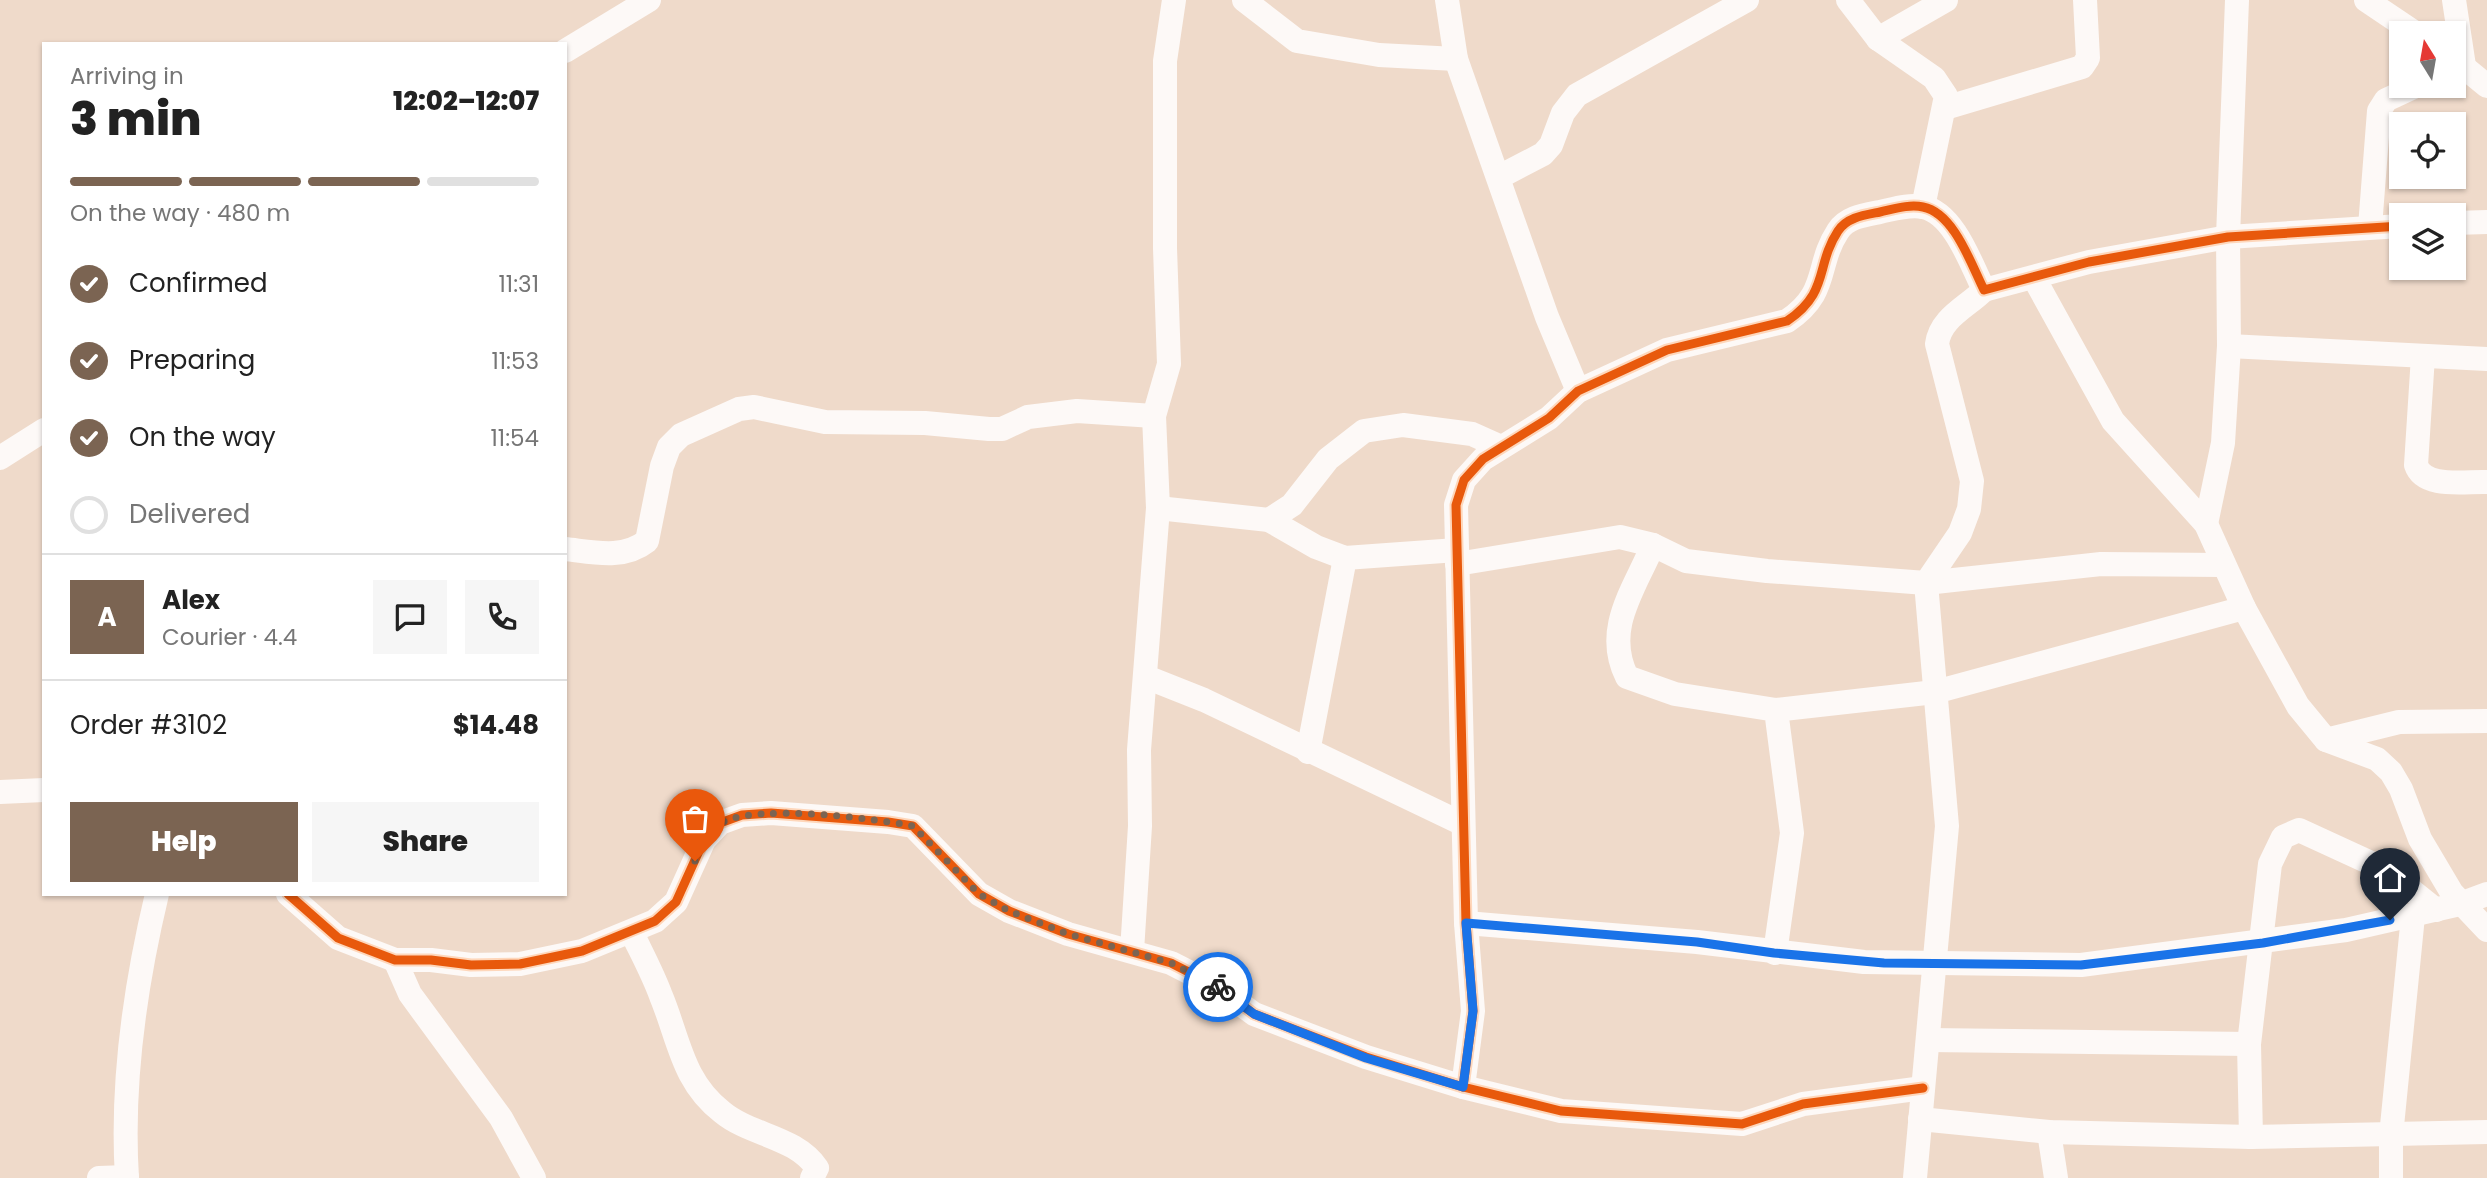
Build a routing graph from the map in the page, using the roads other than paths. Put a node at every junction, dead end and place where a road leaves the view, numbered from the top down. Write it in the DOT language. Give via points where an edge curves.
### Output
graph roads {
  1 [pos="649,0"];
  2 [pos="1174,0"];
  3 [pos="1244,0"];
  4 [pos="1447,0"];
  5 [pos="1747,0"];
  6 [pos="1848,0"];
  7 [pos="1946,0"];
  8 [pos="2085,0"];
  9 [pos="2237,0"];
  10 [pos="2366,0"];
  11 [pos="2454,0"];
  12 [pos="2397,21"];
  13 [pos="2455,21"];
  14 [pos="1878,39"];
  15 [pos="567,50"];
  16 [pos="1456,59"];
  17 [pos="2466,71"];
  18 [pos="2487,86"];
  19 [pos="2390,98"];
  20 [pos="1945,108"];
  21 [pos="1499,177"];
  22 [pos="1923,207"];
  23 [pos="2487,222"];
  24 [pos="2466,223"];
  25 [pos="2389,226"];
  26 [pos="2370,227"];
  27 [pos="2228,237"];
  28 [pos="2034,278"];
  29 [pos="1984,290"];
  30 [pos="2229,346"];
  31 [pos="2423,356"];
  32 [pos="2487,359"];
  33 [pos="1578,391"];
  34 [pos="1154,416"];
  35 [pos="42,431"];
  36 [pos="1502,447"];
  37 [pos="0,458"];
  38 [pos="2487,482"];
  39 [pos="1158,508"];
  40 [pos="1269,520"];
  41 [pos="2206,524"];
  42 [pos="1653,545"];
  43 [pos="567,549"];
  44 [pos="1457,557"];
  45 [pos="1345,558"];
  46 [pos="2222,565"];
  47 [pos="1926,583"];
  48 [pos="2244,608"];
  49 [pos="1146,677"];
  50 [pos="1935,692"];
  51 [pos="1776,710"];
  52 [pos="2487,721"];
  53 [pos="2326,740"];
  54 [pos="1308,752"];
  55 [pos="42,790"];
  56 [pos="0,792"];
  57 [pos="1463,824"];
  58 [pos="2477,895"];
  59 [pos="157,896"];
  60 [pos="290,896"];
  61 [pos="2424,913"];
  62 [pos="1466,923"];
  63 [pos="2487,930"];
  64 [pos="632,933"];
  65 [pos="2263,943"];
  66 [pos="1132,951"];
  67 [pos="1774,953"];
  68 [pos="395,960"];
  69 [pos="1936,963"];
  70 [pos="1928,1040"];
  71 [pos="2249,1044"];
  72 [pos="1463,1087"];
  73 [pos="1923,1087"];
  74 [pos="1920,1119"];
  75 [pos="2049,1132"];
  76 [pos="2487,1132"];
  77 [pos="2391,1136"];
  78 [pos="2251,1137"];
  79 [pos="127,1177"];
  80 [pos="99,1178"];
  81 [pos="534,1178"];
  82 [pos="812,1178"];
  83 [pos="1915,1178"];
  84 [pos="2056,1178"];
  85 [pos="2391,1178"];
  1 -- 15 [label="street"];
  2 -- 34 [label="street" via="1166,61 1164,248 1169,364"];
  3 -- 16 [label="street" via="1297,41 1379,55"];
  4 -- 16 [label="street"];
  5 -- 21 [label="street" via="1577,95 1543,154"];
  6 -- 14 [label="street"];
  7 -- 14 [label="street"];
  8 -- 20 [label="street" via="2088,58 2082,67"];
  9 -- 27 [label="street"];
  10 -- 12 [label="street"];
  11 -- 13 [label="street"];
  14 -- 20 [label="street" via="1941,85"];
  16 -- 21 [label="street"];
  17 -- 18 [label="street"];
  19 -- 26 [label="street" via="2379,111"];
  20 -- 22 [label="street"];
  21 -- 33 [label="street"];
  22 -- 29 [label="street" via="1941,215"];
  22 -- 33 [label="street" via="1853,218 1839,228 1814,297 1787,321 1667,350"];
  23 -- 24 [label="street"];
  25 -- 26 [label="street"];
  26 -- 27 [label="street"];
  27 -- 28 [label="street" via="2090,262"];
  27 -- 30 [label="street"];
  28 -- 29 [label="street"];
  28 -- 41 [label="street" via="2113,422"];
  29 -- 47 [label="street" via="1938,332 1937,344 1972,481 1960,533"];
  30 -- 31 [label="street"];
  30 -- 41 [label="street" via="2223,443"];
  31 -- 32 [label="street"];
  31 -- 38 [label="street" via="2419,474 2427,480"];
  33 -- 36 [label="street" via="1549,418"];
  34 -- 39 [label="street"];
  34 -- 43 [label="street" via="1077,411 1028,417 1002,429 989,429 825,422 754,407 739,409 681,435 669,447 647,541 619,554"];
  35 -- 37 [label="street"];
  36 -- 40 [label="street" via="1472,434 1403,425 1364,432 1328,459 1292,505"];
  36 -- 44 [label="street" via="1483,459 1464,481 1456,505"];
  39 -- 40 [label="street"];
  39 -- 49 [label="street"];
  40 -- 45 [label="street"];
  41 -- 46 [label="street"];
  42 -- 44 [label="street" via="1620,537"];
  42 -- 47 [label="street" via="1686,561"];
  42 -- 51 [label="street" via="1616,628 1619,661 1627,677 1675,695"];
  44 -- 45 [label="street"];
  44 -- 57 [label="street"];
  45 -- 54 [label="street"];
  46 -- 47 [label="street" via="2101,564"];
  46 -- 48 [label="street"];
  47 -- 50 [label="street"];
  48 -- 50 [label="street"];
  48 -- 53 [label="street" via="2298,706"];
  49 -- 54 [label="street"];
  49 -- 66 [label="street"];
  50 -- 51 [label="street"];
  50 -- 69 [label="street" via="1947,826"];
  51 -- 67 [label="street" via="1792,833"];
  52 -- 53 [label="street" via="2399,722"];
  53 -- 58 [label="street" via="2377,759 2391,772 2420,839"];
  54 -- 57 [label="street"];
  55 -- 56 [label="street"];
  57 -- 62 [label="street"];
  58 -- 61 [label="street"];
  58 -- 63 [label="street"];
  59 -- 79 [label="street" via="141,961 124,1125"];
  60 -- 68 [label="street" via="338,938"];
  61 -- 65 [label="street"];
  61 -- 65 [label="street" via="2386,870 2299,830 2288,833 2270,864"];
  61 -- 77 [label="street"];
  62 -- 67 [label="street"];
  62 -- 72 [label="street" via="1473,1011"];
  64 -- 66 [label="street" via="676,902 704,840 720,823 771,813 913,826 979,894 1068,934"];
  64 -- 68 [label="street" via="582,951 520,964"];
  64 -- 82 [label="street" via="663,999 695,1086 722,1113 810,1157 817,1168"];
  65 -- 69 [label="street" via="2081,965"];
  65 -- 71 [label="street"];
  66 -- 72 [label="street" via="1171,963 1206,981 1254,1014 1366,1058"];
  67 -- 69 [label="street"];
  68 -- 81 [label="street" via="410,994 500,1118"];
  69 -- 70 [label="street"];
  70 -- 71 [label="street"];
  70 -- 73 [label="street"];
  71 -- 78 [label="street"];
  72 -- 73 [label="street" via="1561,1111 1742,1124 1802,1104"];
  73 -- 74 [label="street"];
  74 -- 75 [label="street"];
  74 -- 83 [label="street"];
  75 -- 78 [label="street"];
  75 -- 84 [label="street"];
  76 -- 77 [label="street"];
  77 -- 78 [label="street"];
  77 -- 85 [label="street"];
  79 -- 80 [label="street"];
}
